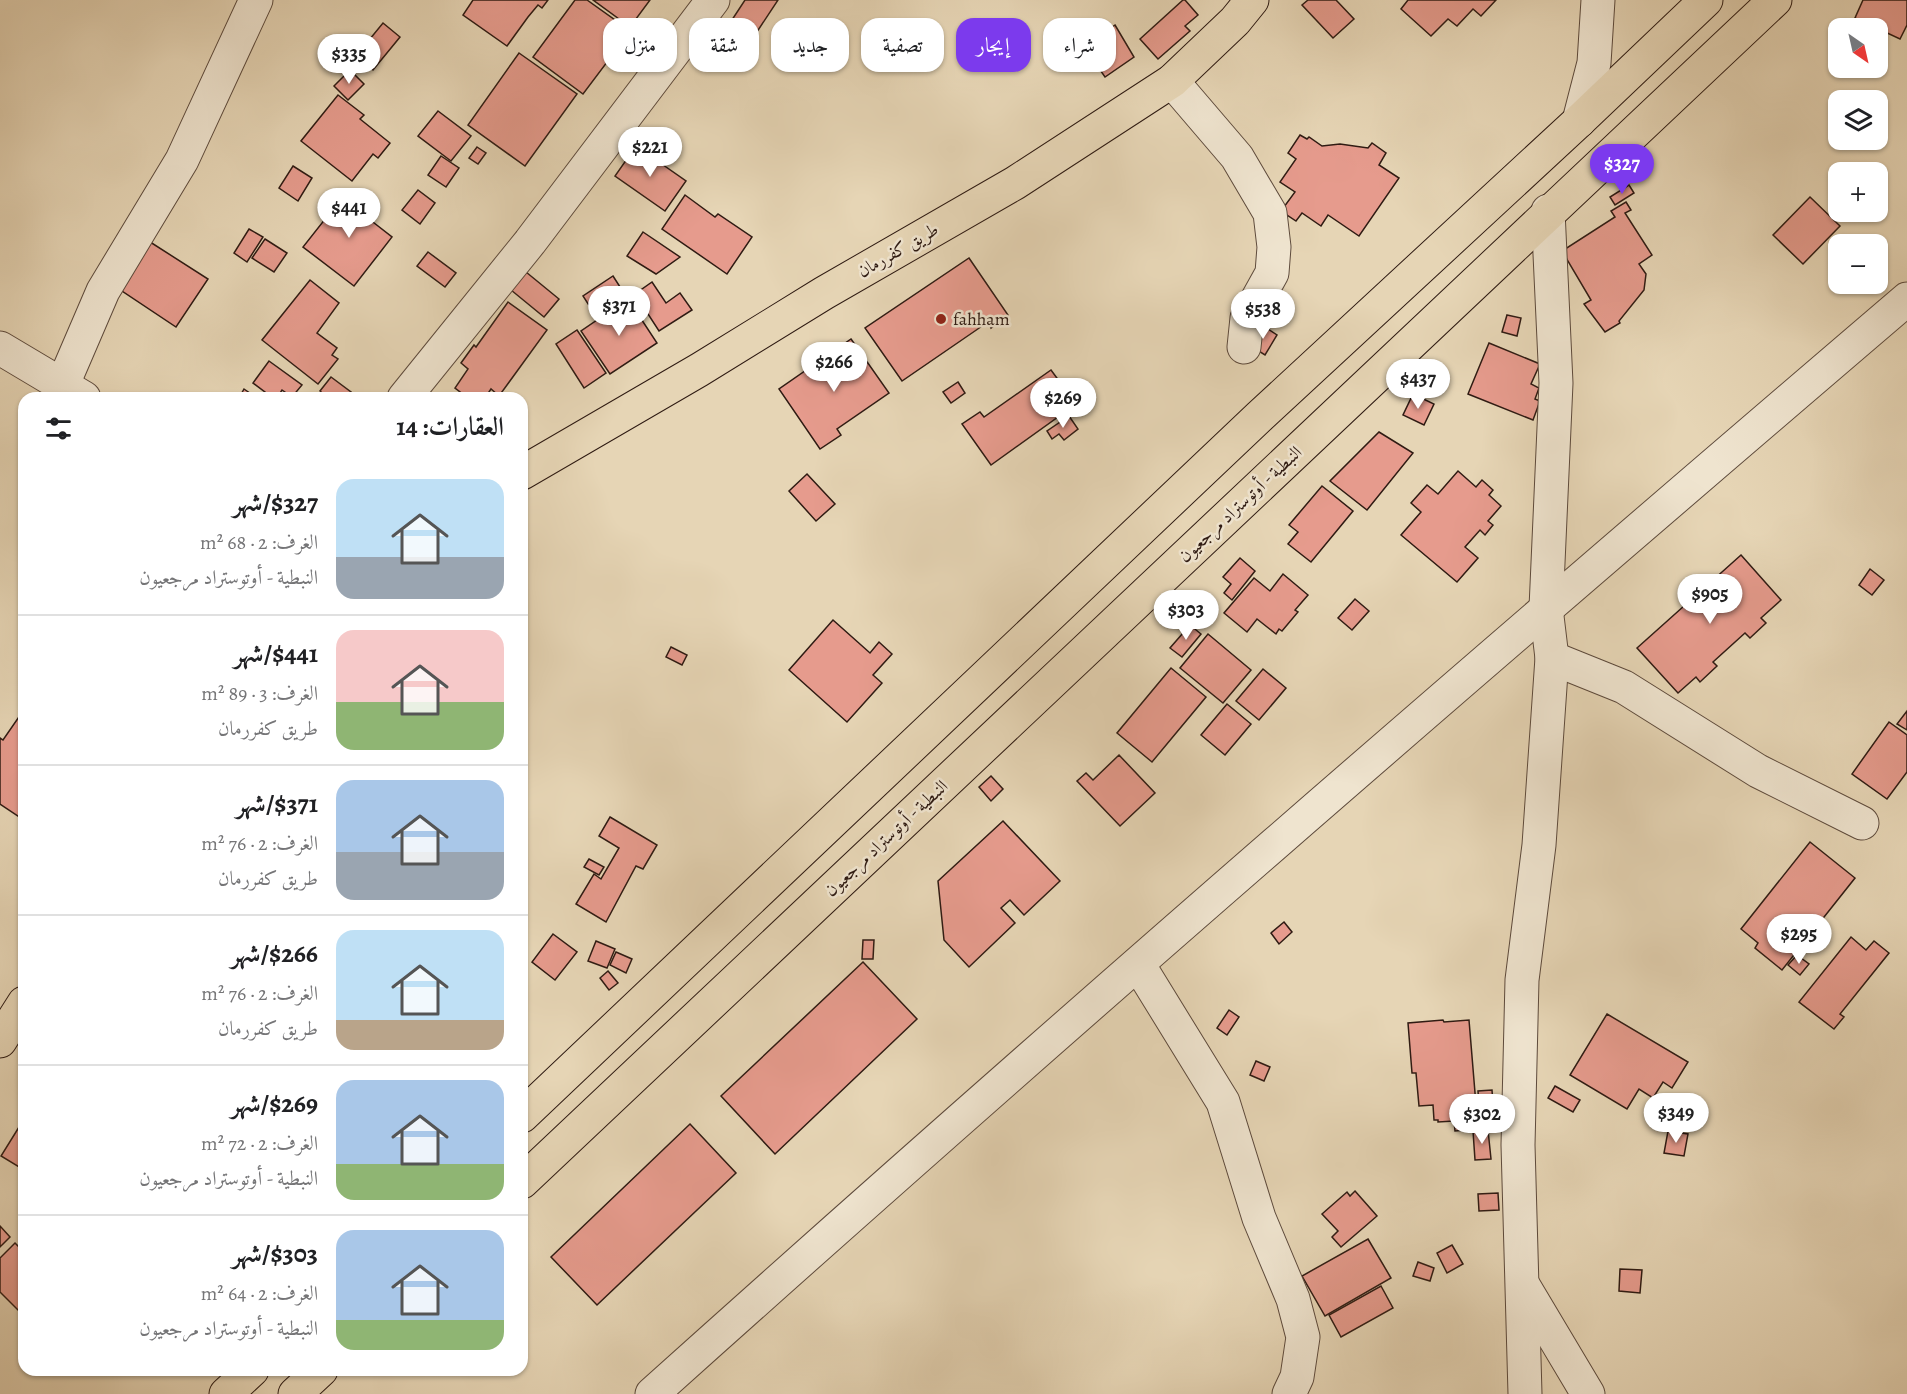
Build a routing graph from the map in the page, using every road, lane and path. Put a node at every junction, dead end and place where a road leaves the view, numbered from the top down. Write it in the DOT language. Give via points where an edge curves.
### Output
graph roads {
  1 [pos="256,0"];
  2 [pos="713,0"];
  3 [pos="1252,0"];
  4 [pos="1598,0"];
  5 [pos="1706,0"];
  6 [pos="1775,0"];
  7 [pos="1172,81"];
  8 [pos="1579,122"];
  9 [pos="1548,212"];
  10 [pos="1907,299"];
  11 [pos="1244,347"];
  12 [pos="0,348"];
  13 [pos="74,391"];
  14 [pos="409,392"];
  15 [pos="528,470"];
  16 [pos="1546,608"];
  17 [pos="1552,658"];
  18 [pos="1862,823"];
  19 [pos="1138,964"];
  20 [pos="18,1012"];
  21 [pos="0,1041"];
  22 [pos="528,1110"];
  23 [pos="528,1176"];
  24 [pos="1522,1284"];
  25 [pos="246,1376"];
  26 [pos="314,1376"];
  27 [pos="226,1394"];
  28 [pos="295,1394"];
  29 [pos="652,1394"];
  30 [pos="1289,1394"];
  31 [pos="1525,1394"];
  32 [pos="1588,1394"];
  1 -- 13 [label="street" via="182,160 103,291"];
  2 -- 14 [label="street" via="530,242"];
  3 -- 7 [label="main road, طريق كفررمان"];
  4 -- 8 [label="street" via="1594,63"];
  5 -- 8 [label="main road"];
  6 -- 9 [label="main road, النبطية - أوتوستراد مرجعيون"];
  7 -- 11 [label="street" via="1237,157 1270,213 1272,273 1247,318"];
  7 -- 15 [label="main road, طريق كفررمان" via="1015,183"];
  8 -- 22 [label="main road" via="1260,416"];
  9 -- 16 [label="street" via="1556,383"];
  9 -- 23 [label="main road, النبطية - أوتوستراد مرجعيون"];
  10 -- 16 [label="street"];
  12 -- 13 [label="street"];
  16 -- 17 [label="street"];
  16 -- 19 [label="street"];
  17 -- 18 [label="street" via="1624,687 1758,771"];
  17 -- 24 [label="street" via="1539,845 1522,980 1518,1145"];
  19 -- 29 [label="street"];
  19 -- 30 [label="street" via="1223,1102 1259,1218 1293,1299 1303,1337 1297,1377"];
  20 -- 21 [label="main road"];
  24 -- 31 [label="street"];
  24 -- 32 [label="street"];
  25 -- 27 [label="main road"];
  26 -- 28 [label="main road"];
}
